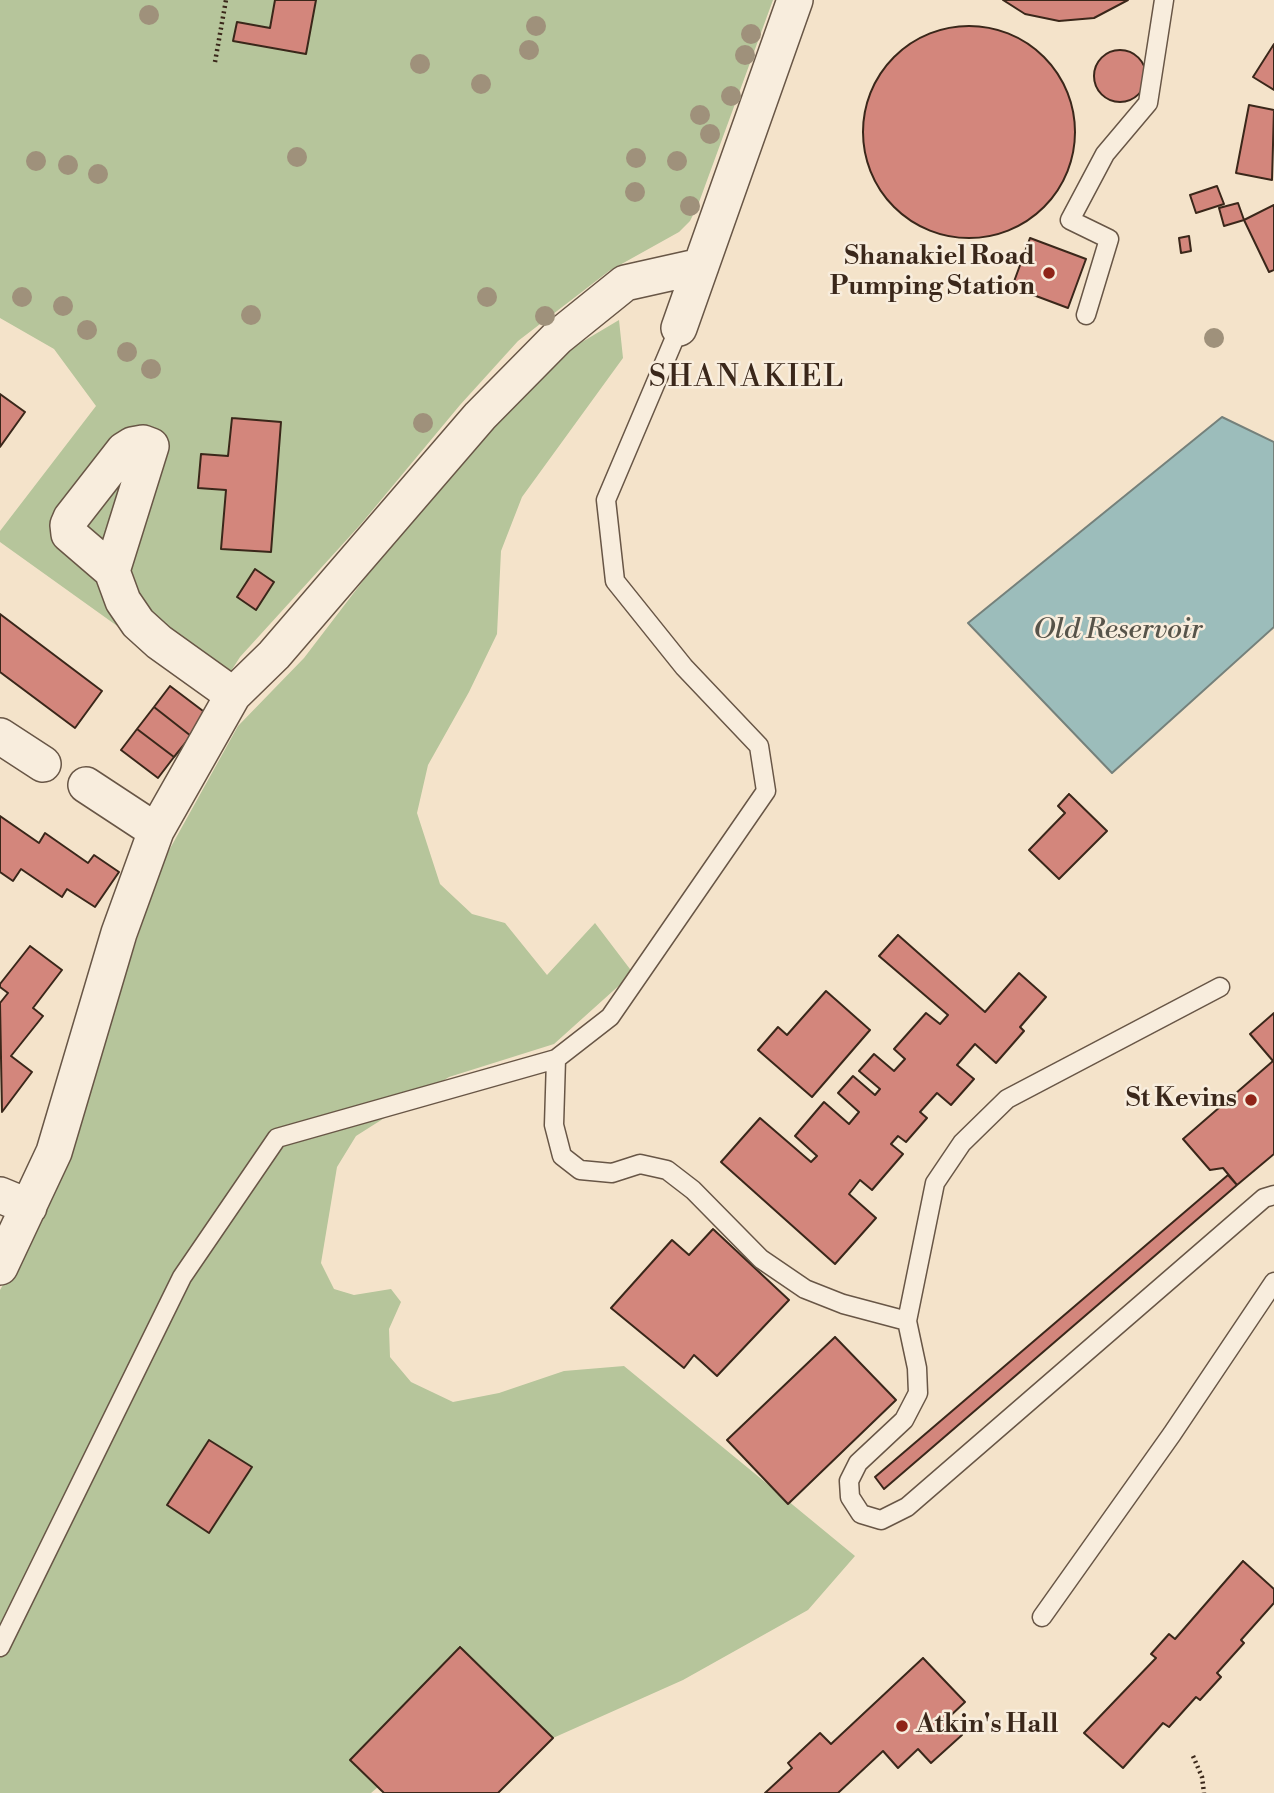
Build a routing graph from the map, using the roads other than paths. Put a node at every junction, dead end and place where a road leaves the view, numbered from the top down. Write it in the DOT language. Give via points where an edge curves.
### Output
graph roads {
  1 [pos="795,0"];
  2 [pos="1164,0"];
  3 [pos="701,266"];
  4 [pos="1086,315"];
  5 [pos="679,328"];
  6 [pos="112,571"];
  7 [pos="233,695"];
  8 [pos="0,736"];
  9 [pos="43,764"];
  10 [pos="86,785"];
  11 [pos="156,831"];
  12 [pos="1220,987"];
  13 [pos="556,1059"];
  14 [pos="1274,1195"];
  15 [pos="15,1201"];
  16 [pos="0,1267"];
  17 [pos="1274,1282"];
  18 [pos="907,1321"];
  19 [pos="1042,1617"];
  20 [pos="0,1647"];
  1 -- 3 [label="street"];
  2 -- 4 [label="lane" via="1148,103 1105,154 1070,220 1109,239"];
  3 -- 5 [label="street"];
  3 -- 7 [label="street" via="625,283 558,337 480,416 274,655"];
  5 -- 13 [label="lane" via="606,500 615,581 684,667 759,746 766,791 610,1017"];
  6 -- 7 [label="street" via="123,601 138,623"];
  7 -- 11 [label="street"];
  8 -- 9 [label="street"];
  10 -- 11 [label="street"];
  11 -- 15 [label="street" via="119,933 54,1152"];
  12 -- 18 [label="lane" via="1007,1099 962,1143 935,1183"];
  13 -- 18 [label="lane" via="554,1125 562,1156 580,1170 612,1172 640,1164 667,1170 761,1259 805,1289"];
  13 -- 20 [label="lane" via="277,1138 182,1277"];
  14 -- 18 [label="lane" via="1264,1198 907,1507 881,1520 861,1514 850,1497 849,1481 858,1463 904,1420 918,1393"];
  15 -- 16 [label="street"];
  17 -- 19 [label="lane"];
}
